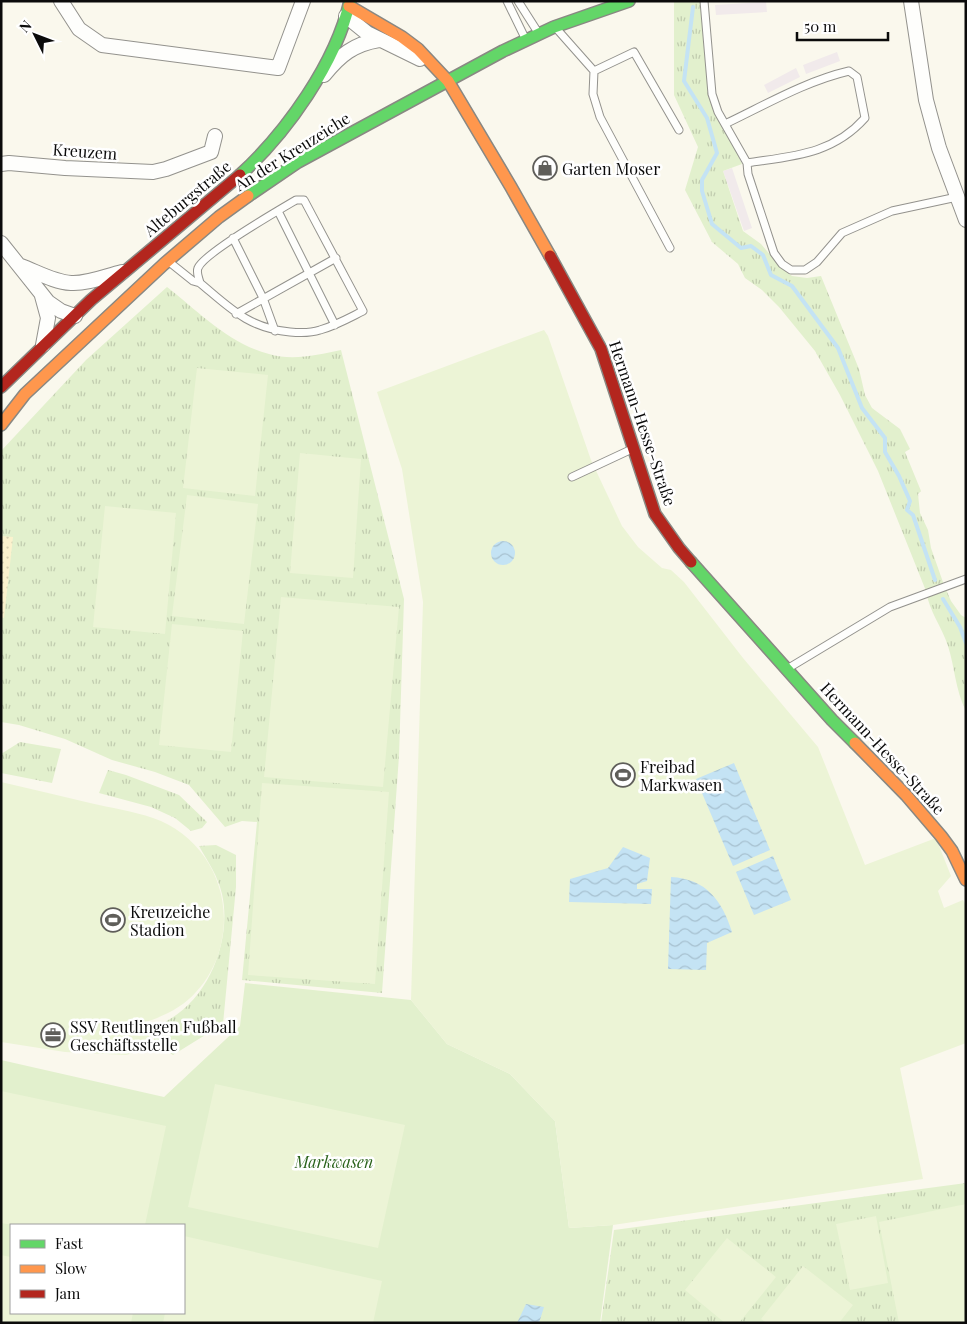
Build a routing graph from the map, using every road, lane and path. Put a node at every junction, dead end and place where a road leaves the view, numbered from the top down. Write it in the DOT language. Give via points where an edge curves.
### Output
graph roads {
  1 [pos="61,1"];
  2 [pos="304,1"];
  3 [pos="507,1"];
  4 [pos="518,1"];
  5 [pos="629,1"];
  6 [pos="704,1"];
  7 [pos="912,1"];
  8 [pos="348,7"];
  9 [pos="554,27"];
  10 [pos="539,34"];
  11 [pos="379,40"];
  12 [pos="526,40"];
  13 [pos="433,66"];
  14 [pos="594,71"];
  15 [pos="448,81"];
  16 [pos="314,87"];
  17 [pos="725,124"];
  18 [pos="679,130"];
  19 [pos="215,136"];
  20 [pos="746,162"];
  21 [pos="1,164"];
  22 [pos="956,196"];
  23 [pos="278,211"];
  24 [pos="966,220"];
  25 [pos="233,238"];
  26 [pos="1,243"];
  27 [pos="670,248"];
  28 [pos="336,258"];
  29 [pos="167,261"];
  30 [pos="21,266"];
  31 [pos="125,272"];
  32 [pos="309,272"];
  33 [pos="200,283"];
  34 [pos="42,296"];
  35 [pos="263,298"];
  36 [pos="236,314"];
  37 [pos="75,316"];
  38 [pos="335,324"];
  39 [pos="275,331"];
  40 [pos="44,344"];
  41 [pos="1,387"];
  42 [pos="1,425"];
  43 [pos="632,448"];
  44 [pos="572,476"];
  45 [pos="966,579"];
  46 [pos="786,670"];
  47 [pos="966,880"];
  1 -- 2 [label="street" via="79,29 102,45 278,68"];
  3 -- 12 [label="lane"];
  4 -- 10 [label="lane"];
  5 -- 9 [label="street, An der Kreuzeiche"];
  6 -- 17 [label="lane" via="710,80 715,103"];
  7 -- 22 [label="street" via="926,100"];
  8 -- 11 [label="street, Hermann-Hesse-Straße" via="361,29"];
  8 -- 13 [label="street, Hermann-Hesse-Straße" via="402,37"];
  8 -- 16 [label="street, Alteburgstraße" via="339,35"];
  9 -- 10 [label="street, An der Kreuzeiche"];
  9 -- 14 [label="lane"];
  10 -- 12 [label="street, An der Kreuzeiche"];
  11 -- 13 [label="street, Hermann-Hesse-Straße"];
  11 -- 16 [label="street" via="364,42 347,51"];
  12 -- 15 [label="street, An der Kreuzeiche"];
  13 -- 15 [label="street, Hermann-Hesse-Straße"];
  14 -- 18 [label="lane" via="634,52"];
  14 -- 27 [label="lane" via="592,94 600,117"];
  15 -- 29 [label="street, An der Kreuzeiche" via="287,169 220,217"];
  15 -- 43 [label="street, Hermann-Hesse-Straße" via="511,186 601,349"];
  16 -- 31 [label="street, Alteburgstraße" via="291,121 249,168"];
  17 -- 20 [label="lane"];
  17 -- 20 [label="lane" via="837,74 849,71 857,76 865,118 854,131 813,152"];
  19 -- 21 [label="street, Kreuzem" via="211,152 153,172"];
  20 -- 22 [label="lane" via="774,254 791,270 805,270 817,262 842,233 892,211"];
  22 -- 24 [label="street"];
  23 -- 25 [label="lane"];
  23 -- 28 [label="lane" via="296,200 304,200"];
  23 -- 32 [label="lane"];
  25 -- 33 [label="lane" via="198,266"];
  25 -- 35 [label="lane"];
  26 -- 30 [label="street"];
  28 -- 32 [label="lane"];
  28 -- 38 [label="lane" via="363,311"];
  29 -- 33 [label="lane"];
  29 -- 42 [label="street, An der Kreuzeiche" via="26,394"];
  30 -- 31 [label="street" via="70,283"];
  30 -- 34 [label="street"];
  31 -- 37 [label="street, Alteburgstraße"];
  32 -- 35 [label="lane"];
  32 -- 38 [label="lane"];
  33 -- 36 [label="lane"];
  34 -- 37 [label="street" via="54,307"];
  34 -- 40 [label="street" via="48,318"];
  35 -- 36 [label="lane"];
  35 -- 39 [label="lane"];
  36 -- 39 [label="lane"];
  37 -- 40 [label="street, Alteburgstraße"];
  38 -- 39 [label="lane" via="319,331"];
  40 -- 41 [label="street, Alteburgstraße"];
  43 -- 44 [label="lane"];
  43 -- 46 [label="street, Hermann-Hesse-Straße" via="655,514 679,548"];
  45 -- 46 [label="lane" via="890,607"];
  46 -- 47 [label="street, Hermann-Hesse-Straße" via="906,795 952,851"];
}
